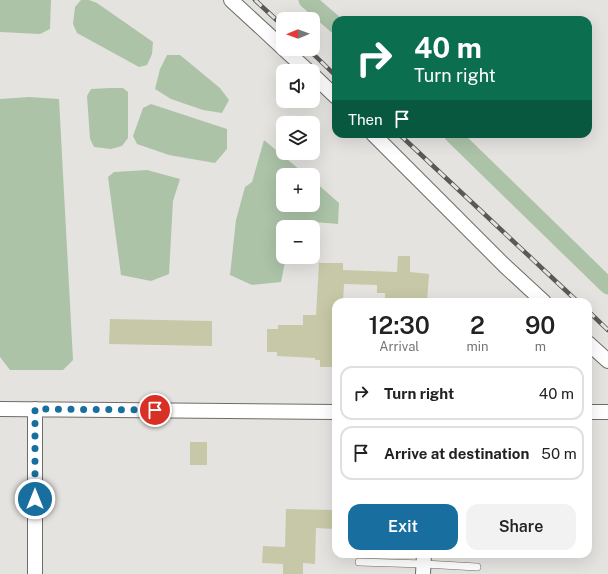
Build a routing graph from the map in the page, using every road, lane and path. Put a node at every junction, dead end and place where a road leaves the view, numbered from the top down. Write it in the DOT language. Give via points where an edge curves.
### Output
graph roads {
  1 [pos="231,0"];
  2 [pos="276,41"];
  3 [pos="292,56"];
  4 [pos="301,64"];
  5 [pos="320,81"];
  6 [pos="332,92"];
  7 [pos="377,138"];
  8 [pos="540,298"];
  9 [pos="592,347"];
  10 [pos="608,361"];
  11 [pos="0,409"];
  12 [pos="35,409"];
  13 [pos="332,412"];
  14 [pos="592,412"];
  15 [pos="608,412"];
  16 [pos="358,562"];
  17 [pos="424,564"];
  18 [pos="477,567"];
  19 [pos="35,574"];
  1 -- 2 [label="street"];
  3 -- 4 [label="street"];
  5 -- 6 [label="street"];
  7 -- 8 [label="street"];
  9 -- 10 [label="street"];
  11 -- 12 [label="street"];
  12 -- 13 [label="street"];
  12 -- 19 [label="street"];
  14 -- 15 [label="street"];
  16 -- 17 [label="lane"];
  17 -- 18 [label="lane"];
}
